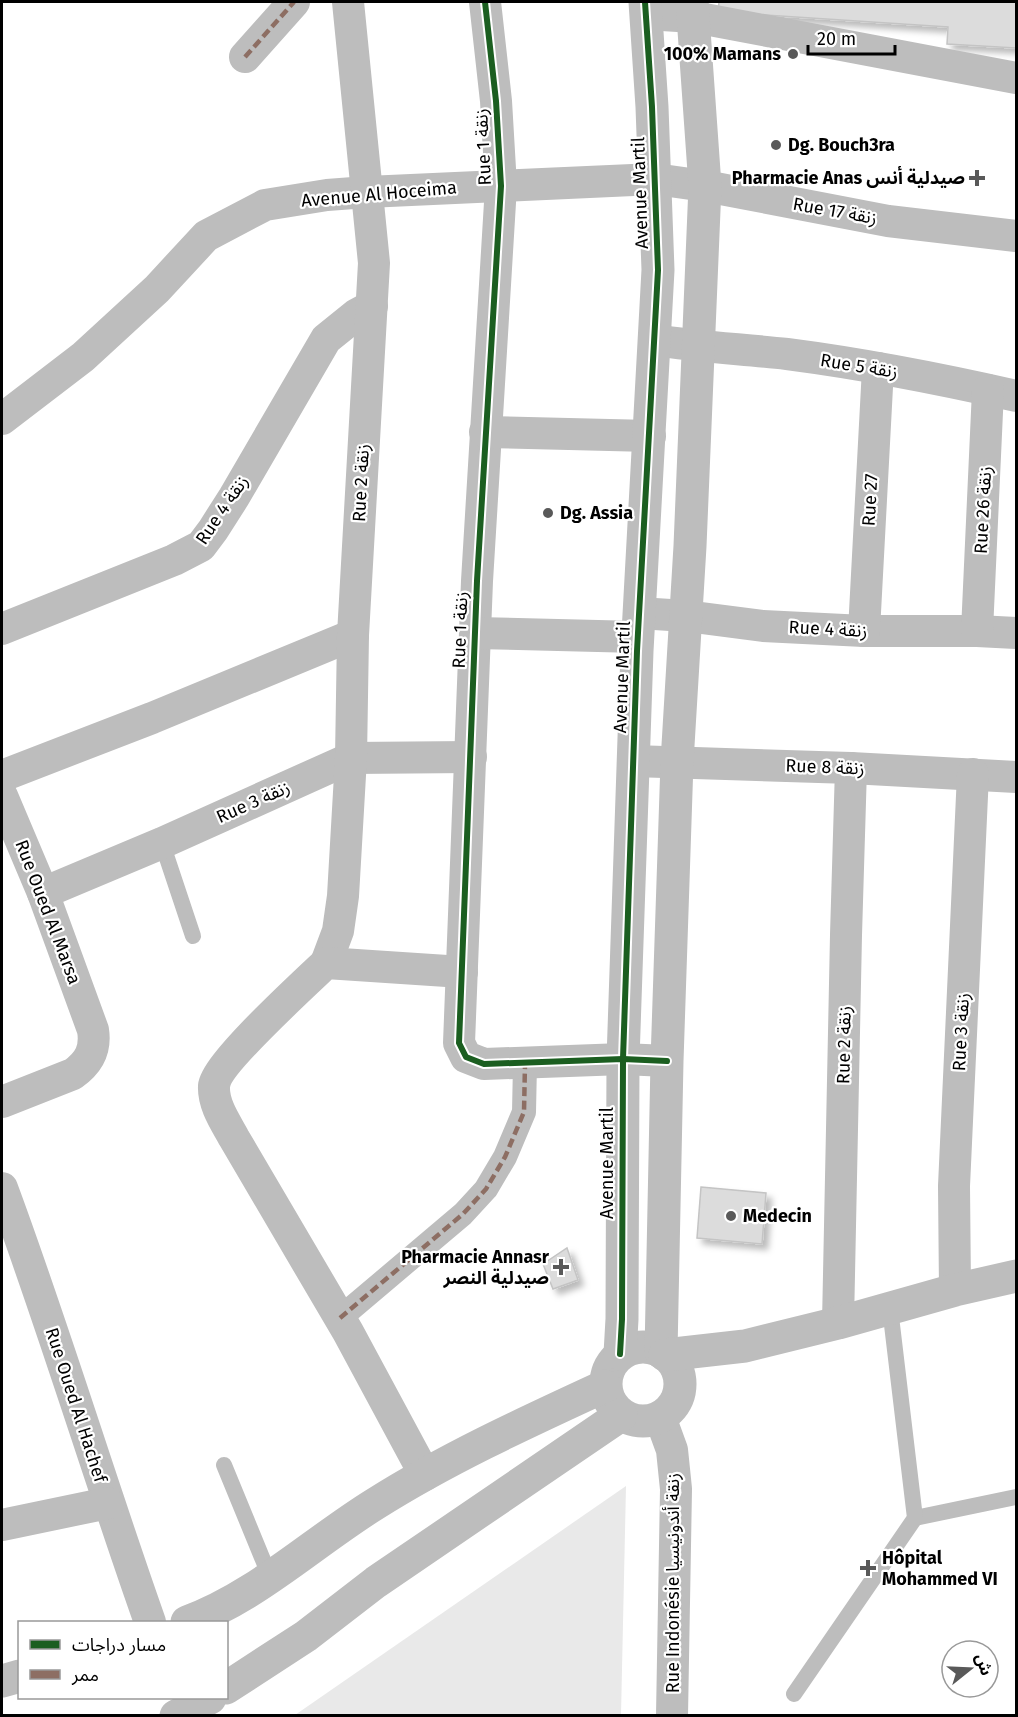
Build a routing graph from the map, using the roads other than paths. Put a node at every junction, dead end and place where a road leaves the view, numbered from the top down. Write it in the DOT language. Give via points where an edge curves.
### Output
graph roads {
  1 [pos="294,2"];
  2 [pos="348,2"];
  3 [pos="485,2"];
  4 [pos="646,8"];
  5 [pos="693,9"];
  6 [pos="245,57"];
  7 [pos="1017,78"];
  8 [pos="655,179"];
  9 [pos="501,186"];
  10 [pos="705,186"];
  11 [pos="367,192"];
  12 [pos="1017,236"];
  13 [pos="372,306"];
  14 [pos="655,340"];
  15 [pos="699,347"];
  16 [pos="878,368"];
  17 [pos="1002,393"];
  18 [pos="2,419"];
  19 [pos="486,432"];
  20 [pos="650,436"];
  21 [pos="686,616"];
  22 [pos="639,625"];
  23 [pos="2,628"];
  24 [pos="864,631"];
  25 [pos="977,631"];
  26 [pos="475,633"];
  27 [pos="1017,633"];
  28 [pos="353,635"];
  29 [pos="471,757"];
  30 [pos="351,758"];
  31 [pos="633,761"];
  32 [pos="677,762"];
  33 [pos="851,768"];
  34 [pos="973,774"];
  35 [pos="2,776"];
  36 [pos="1017,777"];
  37 [pos="2,796"];
  38 [pos="162,843"];
  39 [pos="43,893"];
  40 [pos="193,936"];
  41 [pos="326,963"];
  42 [pos="462,972"];
  43 [pos="623,1059"];
  44 [pos="667,1061"];
  45 [pos="525,1064"];
  46 [pos="2,1102"];
  47 [pos="2,1188"];
  48 [pos="1017,1276"];
  49 [pos="955,1290"];
  50 [pos="890,1308"];
  51 [pos="340,1318"];
  52 [pos="838,1323"];
  53 [pos="745,1346"];
  54 [pos="663,1353"];
  55 [pos="620,1354"];
  56 [pos="605,1386"];
  57 [pos="669,1406"];
  58 [pos="621,1415"];
  59 [pos="224,1465"];
  60 [pos="425,1475"];
  61 [pos="1017,1497"];
  62 [pos="108,1503"];
  63 [pos="915,1518"];
  64 [pos="2,1525"];
  65 [pos="270,1577"];
  66 [pos="149,1621"];
  67 [pos="192,1621"];
  68 [pos="18,1677"];
  69 [pos="2,1681"];
  70 [pos="228,1687"];
  71 [pos="794,1694"];
  72 [pos="208,1699"];
  73 [pos="176,1716"];
  74 [pos="672,1716"];
  1 -- 6 [label="street"];
  2 -- 11 [label="street, Rue 2 زنقة"];
  3 -- 9 [label="street, Rue 1 زنقة"];
  4 -- 5 [label="street"];
  4 -- 8 [label="street, Avenue Martil"];
  5 -- 7 [label="street"];
  5 -- 10 [label="street"];
  8 -- 9 [label="street, Avenue Al Hoceima"];
  8 -- 10 [label="street, Rue 17 زنقة"];
  8 -- 14 [label="street, Avenue Martil"];
  9 -- 11 [label="street, Avenue Al Hoceima"];
  9 -- 19 [label="street, Rue 1 زنقة"];
  10 -- 12 [label="street, Rue 17 زنقة" via="888,220"];
  10 -- 15 [label="street"];
  11 -- 13 [label="street, Rue 2 زنقة" via="374,263"];
  11 -- 18 [label="street, Avenue Al Hoceima" via="265,205 206,236 157,289 84,357"];
  13 -- 23 [label="street, Rue 4 زنقة" via="326,339 201,546"];
  13 -- 28 [label="street, Rue 2 زنقة"];
  14 -- 15 [label="street, Rue 5 زنقة"];
  14 -- 20 [label="street, Avenue Martil"];
  15 -- 16 [label="street, Rue 5 زنقة" via="786,354"];
  15 -- 21 [label="street"];
  16 -- 17 [label="street, Rue 5 زنقة"];
  16 -- 24 [label="street, Rue 27"];
  17 -- 25 [label="street, Rue 26 زنقة"];
  19 -- 20 [label="street"];
  19 -- 26 [label="street, Rue 1 زنقة"];
  20 -- 22 [label="street, Avenue Martil"];
  21 -- 22 [label="street, Rue 4 زنقة"];
  21 -- 24 [label="street, Rue 4 زنقة" via="763,626"];
  21 -- 32 [label="street"];
  22 -- 26 [label="street, Rue 4 زنقة"];
  22 -- 31 [label="street, Avenue Martil"];
  24 -- 25 [label="street, Rue 4 زنقة"];
  25 -- 27 [label="street, Rue 4 زنقة"];
  26 -- 29 [label="street, Rue 1 زنقة"];
  28 -- 30 [label="street, Rue 2 زنقة"];
  28 -- 35 [label="street"];
  29 -- 30 [label="street, Rue 3 زنقة"];
  29 -- 42 [label="street, Rue 1 زنقة"];
  30 -- 38 [label="street, Rue 3 زنقة"];
  30 -- 41 [label="street, Rue 2 زنقة" via="341,920"];
  31 -- 32 [label="street, Rue 8 زنقة"];
  31 -- 43 [label="street, Avenue Martil"];
  32 -- 33 [label="street, Rue 8 زنقة"];
  32 -- 44 [label="street"];
  33 -- 34 [label="street, Rue 8 زنقة"];
  33 -- 52 [label="street, Rue 2 زنقة"];
  34 -- 36 [label="street, Rue 8 زنقة"];
  34 -- 49 [label="street, Rue 3 زنقة" via="954,1186"];
  37 -- 39 [label="street, Rue Oued Al Marsa"];
  38 -- 39 [label="street, Rue 3 زنقة"];
  38 -- 40 [label="lane"];
  39 -- 46 [label="street, Rue Oued Al Marsa" via="93,1030 94,1049 82,1068 73,1074"];
  41 -- 42 [label="street"];
  41 -- 51 [label="street" via="232,1057 216,1077 214,1088 219,1110 234,1138"];
  42 -- 45 [label="street, Rue 1 زنقة" via="458,1030 462,1052 478,1062"];
  43 -- 44 [label="street, Rue 1 زنقة"];
  43 -- 45 [label="street, Rue 1 زنقة"];
  43 -- 55 [label="street, Avenue Martil"];
  44 -- 54 [label="street"];
  45 -- 51 [label="street" via="524,1112 486,1189 463,1214"];
  47 -- 62 [label="street, Rue Oued Al Hachef"];
  48 -- 49 [label="street"];
  49 -- 50 [label="street"];
  50 -- 52 [label="street"];
  50 -- 63 [label="lane"];
  51 -- 60 [label="street"];
  52 -- 53 [label="street"];
  53 -- 54 [label="street"];
  53 -- 57 [label="street"];
  54 -- 55 [label="street" via="640,1347"];
  54 -- 57 [label="street" via="676,1368 680,1386"];
  55 -- 56 [label="street" via="609,1368"];
  56 -- 58 [label="street" via="610,1402"];
  56 -- 60 [label="street"];
  57 -- 58 [label="street" via="640,1422"];
  57 -- 74 [label="street, Rue Indonésie زنقة أندونيسيا" via="676,1489"];
  58 -- 70 [label="street"];
  59 -- 65 [label="lane"];
  60 -- 65 [label="street" via="353,1518"];
  61 -- 63 [label="lane"];
  62 -- 64 [label="street"];
  62 -- 66 [label="street, Rue Oued Al Hachef"];
  63 -- 71 [label="lane"];
  65 -- 67 [label="street" via="214,1613"];
  68 -- 69 [label="street"];
  72 -- 73 [label="street"];
}
